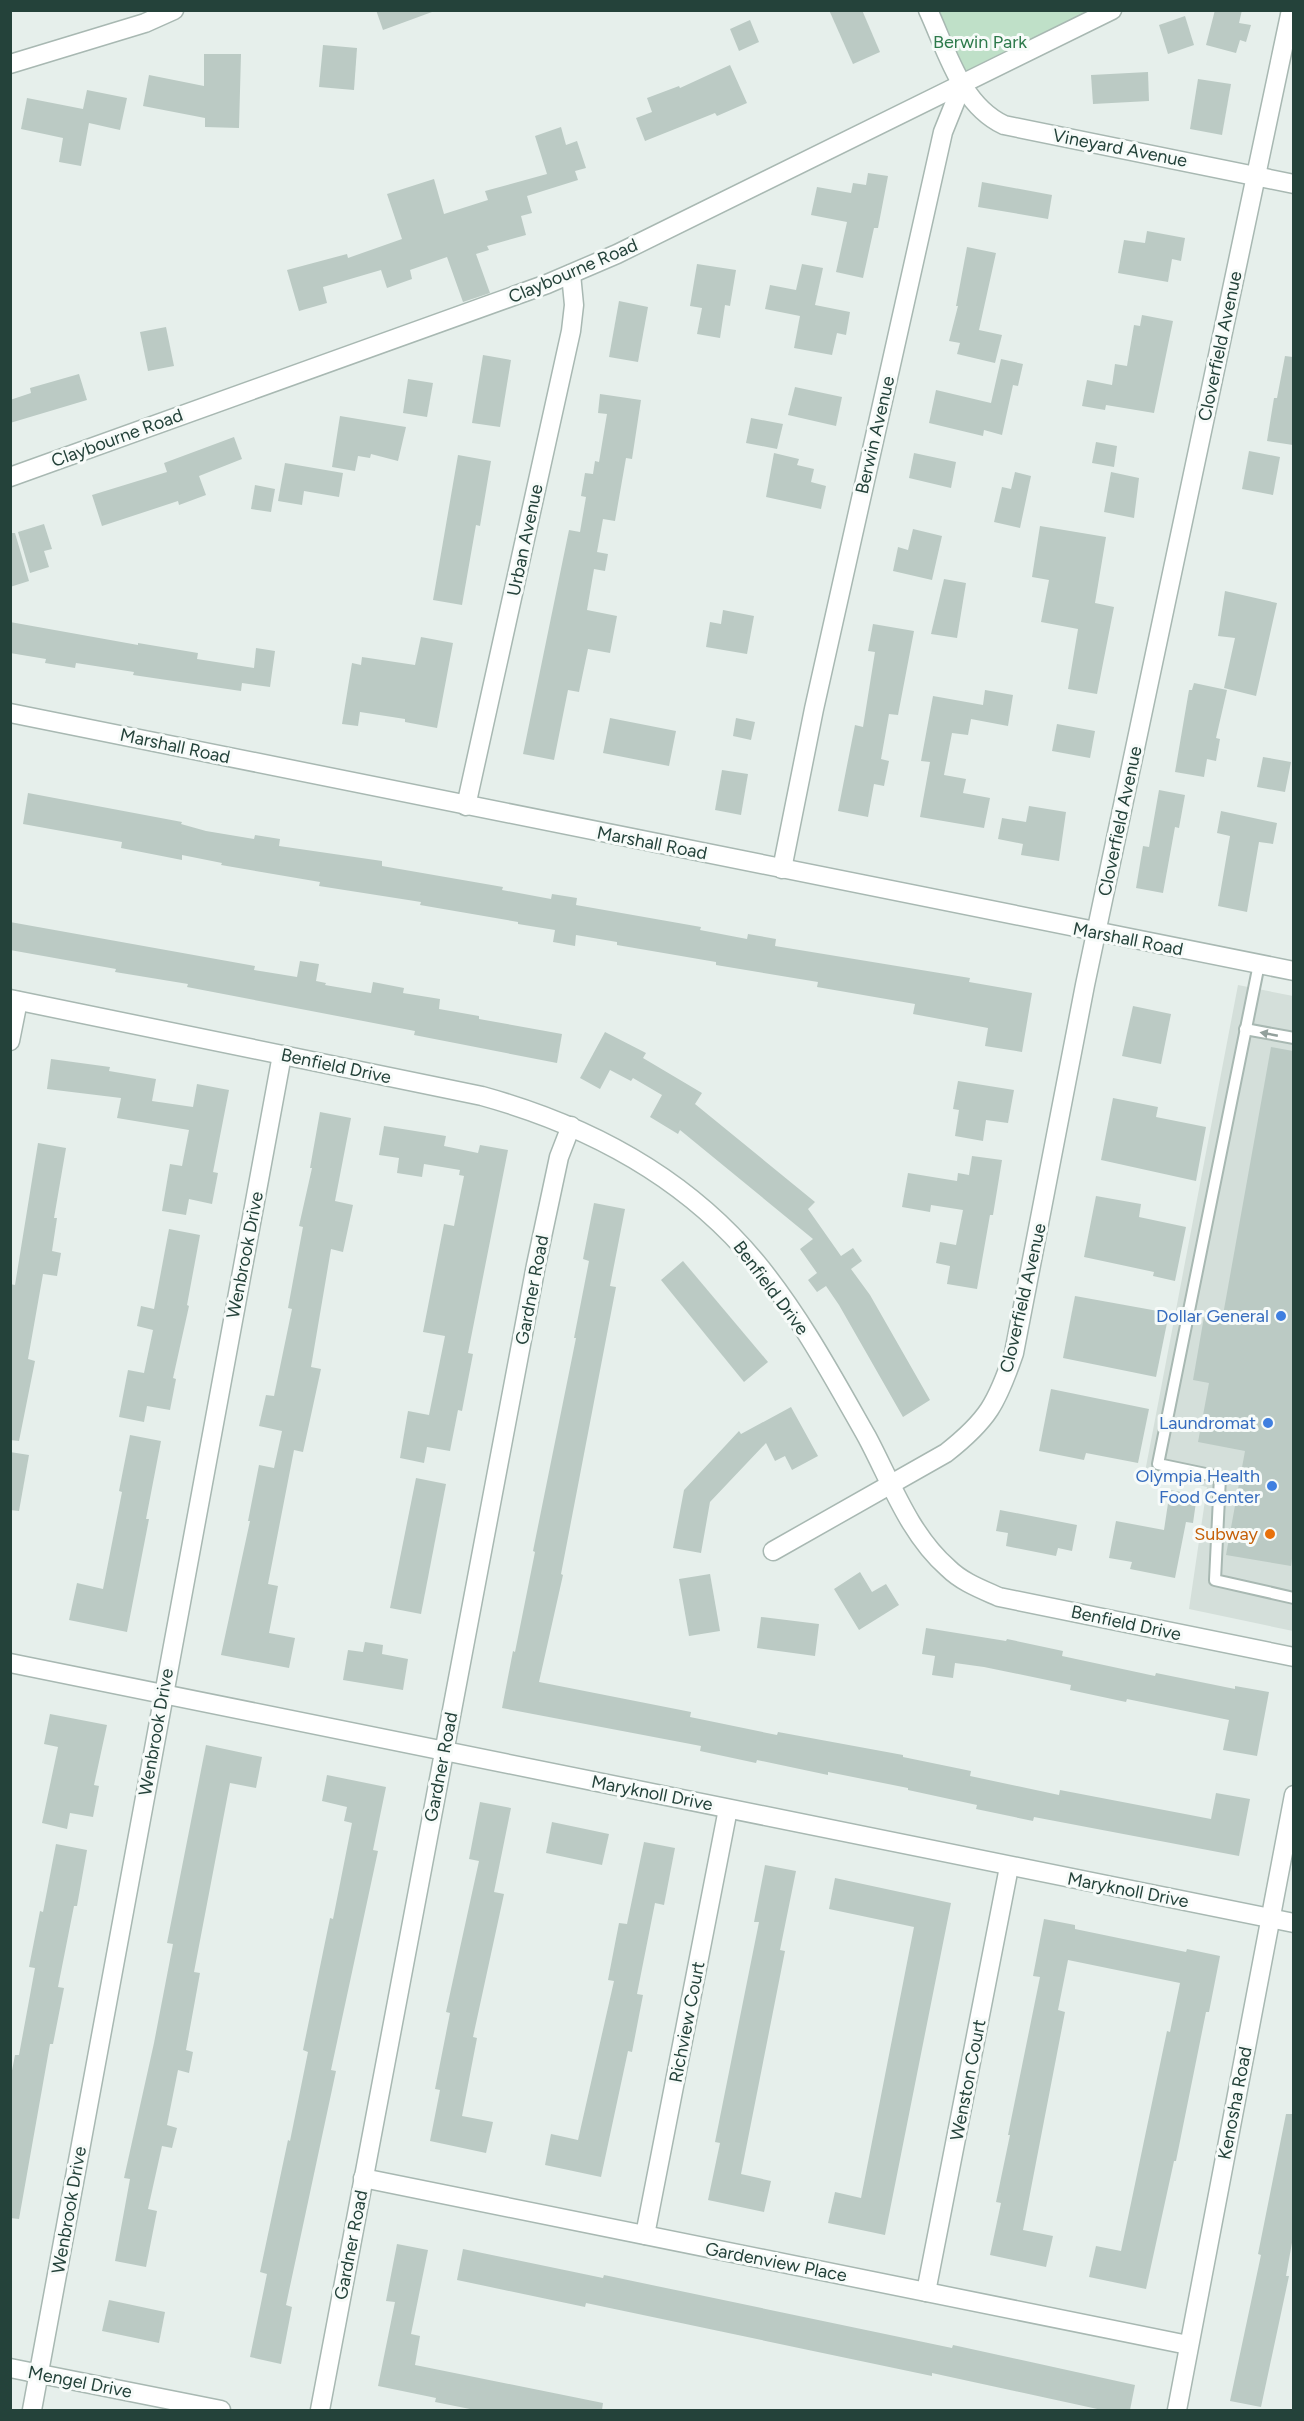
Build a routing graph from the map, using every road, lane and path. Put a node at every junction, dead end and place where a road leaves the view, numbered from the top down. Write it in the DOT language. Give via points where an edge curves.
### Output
graph roads {
  1 [pos="174,10"];
  2 [pos="928,10"];
  3 [pos="1113,10"];
  4 [pos="1291,10"];
  5 [pos="10,64"];
  6 [pos="962,85"];
  7 [pos="1256,176"];
  8 [pos="1293,184"];
  9 [pos="571,274"];
  10 [pos="10,477"];
  11 [pos="10,713"];
  12 [pos="466,806"];
  13 [pos="782,869"];
  14 [pos="1096,933"];
  15 [pos="1259,964"];
  16 [pos="1293,971"];
  17 [pos="14,1000"];
  18 [pos="1245,1029"];
  19 [pos="1293,1038"];
  20 [pos="10,1041"];
  21 [pos="282,1055"];
  22 [pos="571,1126"];
  23 [pos="891,1485"];
  24 [pos="773,1551"];
  25 [pos="1293,1599"];
  26 [pos="1293,1657"];
  27 [pos="10,1663"];
  28 [pos="164,1694"];
  29 [pos="445,1750"];
  30 [pos="1293,1795"];
  31 [pos="729,1809"];
  32 [pos="1010,1867"];
  33 [pos="1270,1918"];
  34 [pos="1293,1923"];
  35 [pos="363,2178"];
  36 [pos="645,2235"];
  37 [pos="926,2292"];
  38 [pos="1188,2345"];
  39 [pos="10,2368"];
  40 [pos="39,2374"];
  41 [pos="32,2410"];
  42 [pos="221,2410"];
  43 [pos="320,2410"];
  44 [pos="1177,2410"];
  1 -- 5 [label="street" via="145,23"];
  2 -- 6 [label="street"];
  3 -- 6 [label="street, Claybourne Road"];
  4 -- 7 [label="street, Cloverfield Avenue"];
  6 -- 7 [label="street, Vineyard Avenue" via="978,108 1004,125"];
  6 -- 9 [label="street, Claybourne Road"];
  6 -- 13 [label="street, Berwin Avenue" via="943,132"];
  7 -- 8 [label="street, Vineyard Avenue"];
  7 -- 14 [label="street, Cloverfield Avenue"];
  9 -- 10 [label="street, Claybourne Road"];
  9 -- 12 [label="street, Urban Avenue" via="571,331"];
  11 -- 12 [label="street, Marshall Road"];
  12 -- 13 [label="street, Marshall Road"];
  13 -- 14 [label="street, Marshall Road"];
  14 -- 15 [label="street, Marshall Road"];
  14 -- 23 [label="street, Cloverfield Avenue" via="1021,1321 1001,1392 969,1435"];
  15 -- 16 [label="street, Marshall Road"];
  15 -- 18 [label="lane"];
  17 -- 20 [label="street"];
  17 -- 21 [label="street, Benfield Drive"];
  19 -- 18 [label="lane, one-way"];
  18 -- 25 [label="lane" via="1158,1464 1220,1477 1215,1580"];
  21 -- 22 [label="street, Benfield Drive" via="482,1096"];
  21 -- 28 [label="street, Wenbrook Drive"];
  22 -- 23 [label="street, Benfield Drive" via="645,1165 735,1238 804,1328"];
  22 -- 29 [label="street, Gardner Road" via="559,1157 536,1265"];
  23 -- 24 [label="street, Cloverfield Avenue"];
  23 -- 26 [label="street, Benfield Drive" via="929,1550 949,1570 999,1597"];
  27 -- 28 [label="street, Maryknoll Drive"];
  28 -- 29 [label="street, Maryknoll Drive"];
  28 -- 40 [label="street, Wenbrook Drive"];
  29 -- 31 [label="street, Maryknoll Drive"];
  29 -- 35 [label="street, Gardner Road"];
  30 -- 33 [label="street, Kenosha Road"];
  31 -- 32 [label="street, Maryknoll Drive"];
  31 -- 36 [label="street, Richview Court"];
  32 -- 33 [label="street, Maryknoll Drive"];
  32 -- 37 [label="street, Wenston Court"];
  33 -- 34 [label="street, Maryknoll Drive"];
  33 -- 38 [label="street, Kenosha Road"];
  35 -- 36 [label="street, Gardenview Place"];
  35 -- 43 [label="street, Gardner Road"];
  36 -- 37 [label="street, Gardenview Place"];
  37 -- 38 [label="street, Gardenview Place"];
  38 -- 44 [label="street, Kenosha Road"];
  39 -- 40 [label="street, Mengel Drive"];
  40 -- 41 [label="street, Wenbrook Drive"];
  40 -- 42 [label="street, Mengel Drive"];
}
